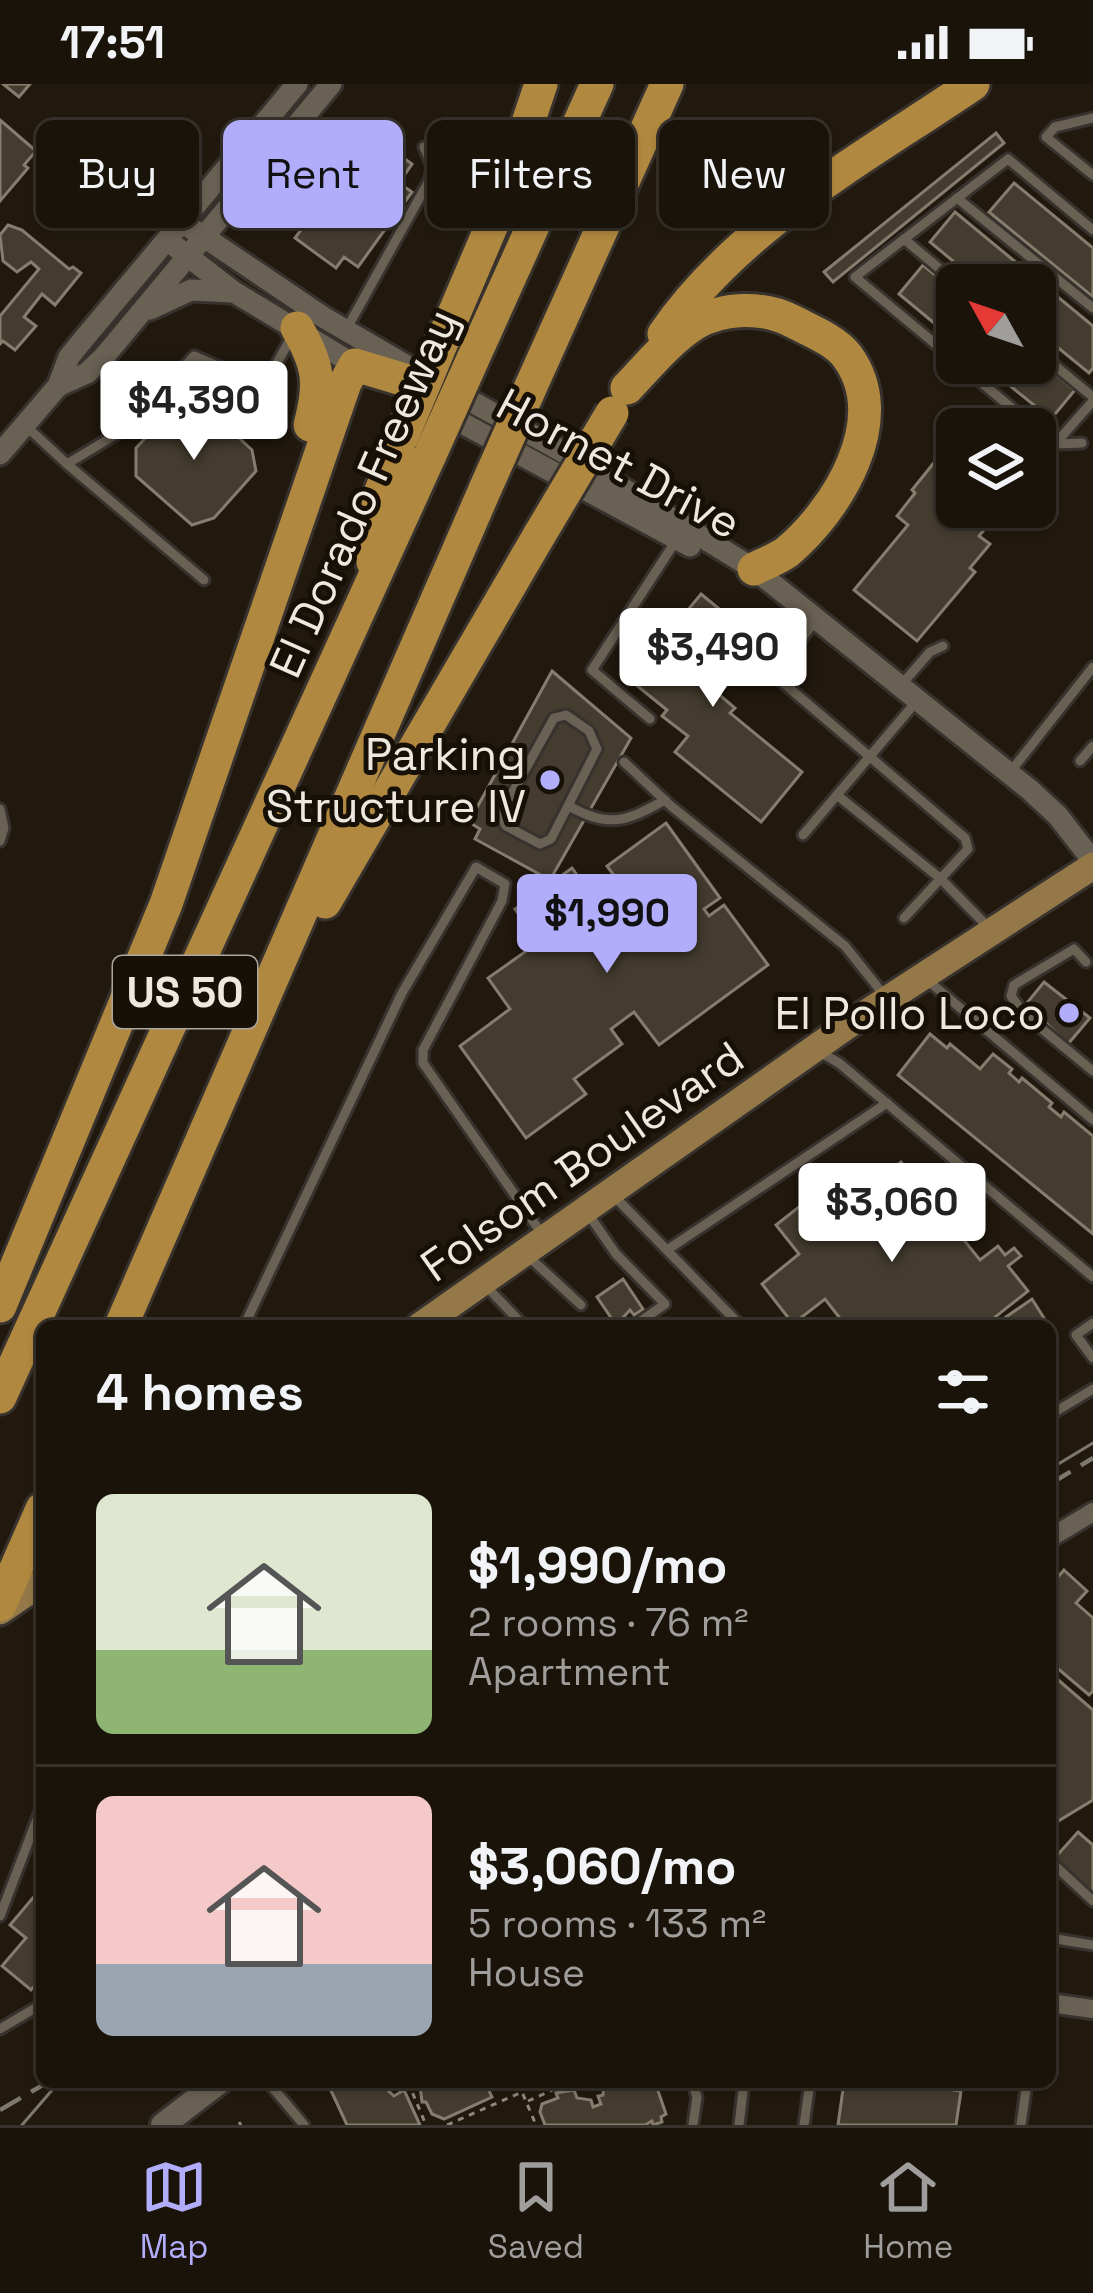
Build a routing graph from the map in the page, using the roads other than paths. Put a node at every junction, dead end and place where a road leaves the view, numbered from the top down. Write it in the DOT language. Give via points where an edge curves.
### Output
graph roads {
  1 [pos="296,84"];
  2 [pos="331,84"];
  3 [pos="542,84"];
  4 [pos="597,84"];
  5 [pos="667,84"];
  6 [pos="974,84"];
  7 [pos="1093,118"];
  8 [pos="424,147"];
  9 [pos="1093,176"];
  10 [pos="957,198"];
  11 [pos="199,201"];
  12 [pos="177,228"];
  13 [pos="185,228"];
  14 [pos="1093,230"];
  15 [pos="904,239"];
  16 [pos="167,240"];
  17 [pos="197,249"];
  18 [pos="936,266"];
  19 [pos="234,292"];
  20 [pos="1093,308"];
  21 [pos="139,315"];
  22 [pos="297,328"];
  23 [pos="346,330"];
  24 [pos="936,345"];
  25 [pos="355,365"];
  26 [pos="436,365"];
  27 [pos="1056,367"];
  28 [pos="983,384"];
  29 [pos="58,386"];
  30 [pos="1093,399"];
  31 [pos="619,401"];
  32 [pos="1012,408"];
  33 [pos="25,425"];
  34 [pos="1056,443"];
  35 [pos="1082,443"];
  36 [pos="1056,444"];
  37 [pos="416,446"];
  38 [pos="0,454"];
  39 [pos="67,464"];
  40 [pos="307,492"];
  41 [pos="677,538"];
  42 [pos="754,569"];
  43 [pos="203,580"];
  44 [pos="791,601"];
  45 [pos="815,621"];
  46 [pos="943,646"];
  47 [pos="1093,667"];
  48 [pos="907,695"];
  49 [pos="650,719"];
  50 [pos="1093,746"];
  51 [pos="1093,755"];
  52 [pos="869,757"];
  53 [pos="624,762"];
  54 [pos="1010,772"];
  55 [pos="837,795"];
  56 [pos="665,800"];
  57 [pos="569,806"];
  58 [pos="0,808"];
  59 [pos="803,835"];
  60 [pos="0,841"];
  61 [pos="1093,864"];
  62 [pos="941,879"];
  63 [pos="904,918"];
  64 [pos="992,932"];
  65 [pos="1086,962"];
  66 [pos="922,976"];
  67 [pos="888,999"];
  68 [pos="249,1034"];
  69 [pos="814,1049"];
  70 [pos="1093,1071"];
  71 [pos="887,1103"];
  72 [pos="1093,1120"];
  73 [pos="611,1193"];
  74 [pos="586,1211"];
  75 [pos="535,1246"];
  76 [pos="667,1250"];
  77 [pos="1093,1277"];
  78 [pos="483,1282"];
  79 [pos="580,1305"];
  80 [pos="0,1306"];
  81 [pos="125,1320"];
  82 [pos="247,1320"];
  83 [pos="432,1320"];
  84 [pos="518,1320"];
  85 [pos="642,1320"];
  86 [pos="735,1320"];
  87 [pos="1093,1323"];
  88 [pos="1093,1358"];
  89 [pos="1093,1389"];
  90 [pos="0,1397"];
  91 [pos="1056,1411"];
  92 [pos="1093,1512"];
  93 [pos="36,1523"];
  94 [pos="1056,1534"];
  95 [pos="36,1586"];
  96 [pos="0,1608"];
  97 [pos="36,1821"];
  98 [pos="1056,1867"];
  99 [pos="1093,1901"];
  100 [pos="0,1916"];
  101 [pos="1056,1938"];
  102 [pos="1093,1946"];
  103 [pos="1056,2004"];
  104 [pos="36,2008"];
  105 [pos="1093,2009"];
  106 [pos="0,2029"];
  107 [pos="191,2088"];
  108 [pos="211,2088"];
  109 [pos="273,2088"];
  110 [pos="694,2088"];
  111 [pos="743,2088"];
  112 [pos="809,2088"];
  113 [pos="1026,2088"];
  114 [pos="143,2125"];
  115 [pos="163,2125"];
  116 [pos="304,2125"];
  117 [pos="693,2125"];
  118 [pos="739,2125"];
  119 [pos="804,2125"];
  120 [pos="1021,2125"];
  1 -- 11 [label="street"];
  2 -- 17 [label="street"];
  3 -- 26 [label="highway"];
  4 -- 37 [label="highway, El Dorado Freeway / US 50, bridge" via="472,361"];
  5 -- 68 [label="highway, US 50, bridge"];
  6 -- 31 [label="highway" via="751,239 707,279"];
  7 -- 9 [label="lane" via="1046,137"];
  8 -- 23 [label="lane" via="430,179"];
  10 -- 14 [label="lane" via="1008,160"];
  10 -- 15 [label="lane"];
  10 -- 20 [label="lane"];
  12 -- 16 [label="street"];
  13 -- 17 [label="street, Hornet Drive"];
  15 -- 18 [label="lane"];
  15 -- 24 [label="lane" via="855,277"];
  16 -- 17 [label="street, Hornet Drive"];
  16 -- 29 [label="street" via="69,357"];
  17 -- 19 [label="street, Hornet Drive"];
  17 -- 21 [label="street"];
  17 -- 23 [label="street, Hornet Drive"];
  19 -- 21 [label="street" via="191,290"];
  19 -- 22 [label="street, Hornet Drive"];
  21 -- 29 [label="street" via="87,374"];
  22 -- 25 [label="street, Hornet Drive"];
  22 -- 39 [label="lane" via="264,386 194,356 125,429"];
  22 -- 40 [label="highway" via="320,390 304,443"];
  23 -- 26 [label="street, Hornet Drive"];
  25 -- 26 [label="highway" via="415,383"];
  25 -- 40 [label="highway"];
  25 -- 41 [label="street, Hornet Drive"];
  26 -- 37 [label="highway, bridge"];
  26 -- 42 [label="street, Hornet Drive"];
  27 -- 30 [label="lane"];
  28 -- 32 [label="lane"];
  29 -- 33 [label="street"];
  30 -- 34 [label="lane"];
  31 -- 42 [label="highway" via="692,325 741,309 779,314 846,355 862,392 863,433 850,471 784,554"];
  31 -- 68 [label="highway, bridge"];
  33 -- 38 [label="street"];
  33 -- 39 [label="lane"];
  35 -- 36 [label="lane"];
  37 -- 90 [label="highway, El Dorado Freeway / US 50" via="370,587"];
  39 -- 43 [label="lane"];
  40 -- 80 [label="highway" via="166,904"];
  41 -- 44 [label="street, Hornet Drive"];
  41 -- 49 [label="lane" via="592,670"];
  42 -- 44 [label="street, Hornet Drive"];
  44 -- 45 [label="street, Hornet Drive"];
  45 -- 48 [label="street, Hornet Drive"];
  45 -- 52 [label="lane" via="774,675"];
  46 -- 48 [label="lane" via="930,652"];
  47 -- 54 [label="lane"];
  48 -- 52 [label="lane"];
  48 -- 54 [label="street, Hornet Drive"];
  50 -- 51 [label="lane" via="1081,760"];
  52 -- 55 [label="lane"];
  52 -- 62 [label="lane" via="965,838 968,849"];
  53 -- 56 [label="lane"];
  54 -- 61 [label="street, Hornet Drive" via="1058,816"];
  55 -- 59 [label="lane"];
  55 -- 62 [label="lane"];
  56 -- 57 [label="lane" via="626,821"];
  56 -- 67 [label="lane" via="845,946"];
  57 -- 57 [label="lane" via="597,749 590,731 566,716 554,718 500,815 540,844"];
  58 -- 60 [label="lane"];
  61 -- 64 [label="main road, Folsom Boulevard"];
  62 -- 63 [label="lane"];
  62 -- 64 [label="lane"];
  64 -- 66 [label="main road, Folsom Boulevard"];
  65 -- 70 [label="lane" via="1074,950 1014,985 1011,996"];
  66 -- 67 [label="main road, Folsom Boulevard"];
  66 -- 72 [label="lane"];
  67 -- 69 [label="main road, Folsom Boulevard"];
  68 -- 81 [label="highway, US 50"];
  69 -- 71 [label="lane"];
  69 -- 73 [label="main road, Folsom Boulevard"];
  71 -- 76 [label="lane"];
  71 -- 77 [label="lane"];
  73 -- 74 [label="main road, Folsom Boulevard"];
  73 -- 76 [label="lane"];
  74 -- 75 [label="main road, Folsom Boulevard"];
  74 -- 85 [label="lane" via="665,1304"];
  75 -- 78 [label="main road, Folsom Boulevard"];
  75 -- 79 [label="lane"];
  75 -- 82 [label="lane" via="423,1063 502,901 505,884 476,867 402,993"];
  76 -- 86 [label="lane"];
  78 -- 83 [label="main road, Folsom Boulevard"];
  78 -- 84 [label="lane"];
  87 -- 88 [label="lane" via="1076,1335"];
  89 -- 91 [label="lane"];
  92 -- 94 [label="street"];
  93 -- 96 [label="highway"];
  95 -- 96 [label="main road"];
  97 -- 100 [label="lane"];
  98 -- 99 [label="lane"];
  101 -- 102 [label="lane"];
  103 -- 105 [label="street"];
  104 -- 106 [label="lane"];
  107 -- 114 [label="main road"];
  108 -- 115 [label="main road"];
  109 -- 116 [label="lane"];
  110 -- 117 [label="lane"];
  111 -- 118 [label="lane"];
  112 -- 119 [label="lane"];
  113 -- 120 [label="lane"];
}
